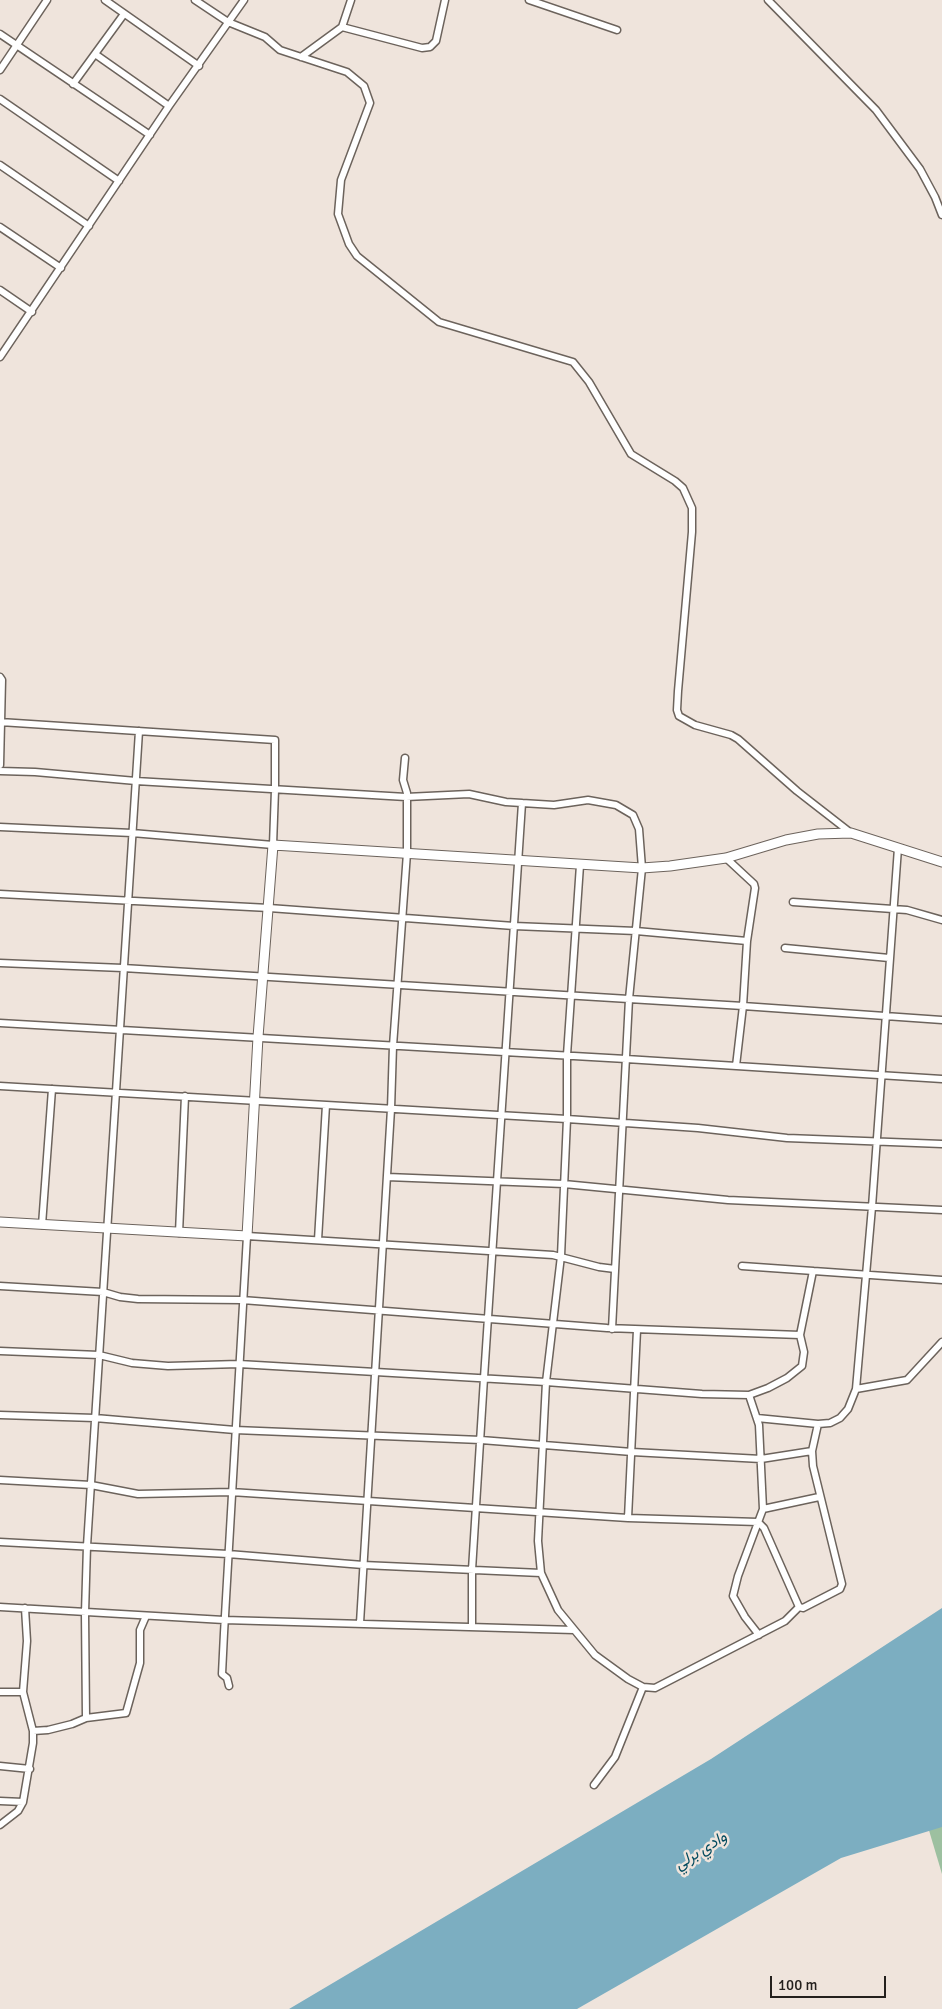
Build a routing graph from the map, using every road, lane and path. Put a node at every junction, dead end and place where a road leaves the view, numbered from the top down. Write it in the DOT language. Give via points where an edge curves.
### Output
graph roads {
  1 [pos="47,0"];
  2 [pos="105,0"];
  3 [pos="195,0"];
  4 [pos="244,0"];
  5 [pos="350,0"];
  6 [pos="445,0"];
  7 [pos="529,0"];
  8 [pos="768,0"];
  9 [pos="124,14"];
  10 [pos="228,22"];
  11 [pos="342,27"];
  12 [pos="617,30"];
  13 [pos="0,34"];
  14 [pos="16,46"];
  15 [pos="95,54"];
  16 [pos="301,57"];
  17 [pos="199,66"];
  18 [pos="0,70"];
  19 [pos="73,84"];
  20 [pos="0,99"];
  21 [pos="170,106"];
  22 [pos="150,135"];
  23 [pos="0,166"];
  24 [pos="119,180"];
  25 [pos="942,215"];
  26 [pos="0,226"];
  27 [pos="89,226"];
  28 [pos="61,268"];
  29 [pos="0,290"];
  30 [pos="32,312"];
  31 [pos="0,357"];
  32 [pos="0,677"];
  33 [pos="1,722"];
  34 [pos="139,731"];
  35 [pos="405,758"];
  36 [pos="0,764"];
  37 [pos="0,771"];
  38 [pos="136,781"];
  39 [pos="275,790"];
  40 [pos="406,797"];
  41 [pos="522,803"];
  42 [pos="0,827"];
  43 [pos="132,833"];
  44 [pos="851,833"];
  45 [pos="274,845"];
  46 [pos="898,848"];
  47 [pos="407,853"];
  48 [pos="726,858"];
  49 [pos="518,861"];
  50 [pos="942,862"];
  51 [pos="580,864"];
  52 [pos="642,868"];
  53 [pos="0,894"];
  54 [pos="129,900"];
  55 [pos="793,902"];
  56 [pos="269,908"];
  57 [pos="892,909"];
  58 [pos="401,916"];
  59 [pos="942,920"];
  60 [pos="514,926"];
  61 [pos="577,929"];
  62 [pos="636,931"];
  63 [pos="747,941"];
  64 [pos="785,948"];
  65 [pos="889,958"];
  66 [pos="0,963"];
  67 [pos="123,968"];
  68 [pos="264,977"];
  69 [pos="397,986"];
  70 [pos="510,992"];
  71 [pos="572,996"];
  72 [pos="629,999"];
  73 [pos="743,1006"];
  74 [pos="886,1016"];
  75 [pos="942,1020"];
  76 [pos="0,1023"];
  77 [pos="119,1029"];
  78 [pos="258,1036"];
  79 [pos="393,1046"];
  80 [pos="504,1052"];
  81 [pos="567,1055"];
  82 [pos="626,1059"];
  83 [pos="736,1066"];
  84 [pos="881,1076"];
  85 [pos="942,1079"];
  86 [pos="0,1086"];
  87 [pos="52,1089"];
  88 [pos="116,1092"];
  89 [pos="185,1096"];
  90 [pos="256,1100"];
  91 [pos="326,1105"];
  92 [pos="391,1109"];
  93 [pos="501,1116"];
  94 [pos="567,1118"];
  95 [pos="624,1123"];
  96 [pos="876,1143"];
  97 [pos="942,1144"];
  98 [pos="387,1177"];
  99 [pos="497,1182"];
  100 [pos="564,1184"];
  101 [pos="620,1189"];
  102 [pos="872,1207"];
  103 [pos="942,1210"];
  104 [pos="0,1222"];
  105 [pos="42,1225"];
  106 [pos="107,1229"];
  107 [pos="179,1233"];
  108 [pos="247,1236"];
  109 [pos="318,1240"];
  110 [pos="383,1245"];
  111 [pos="493,1251"];
  112 [pos="561,1256"];
  113 [pos="742,1266"];
  114 [pos="616,1269"];
  115 [pos="813,1271"];
  116 [pos="866,1273"];
  117 [pos="942,1280"];
  118 [pos="0,1286"];
  119 [pos="103,1292"];
  120 [pos="242,1300"];
  121 [pos="378,1310"];
  122 [pos="489,1318"];
  123 [pos="552,1323"];
  124 [pos="612,1328"];
  125 [pos="637,1330"];
  126 [pos="800,1335"];
  127 [pos="942,1342"];
  128 [pos="0,1351"];
  129 [pos="99,1356"];
  130 [pos="239,1364"];
  131 [pos="374,1373"];
  132 [pos="484,1378"];
  133 [pos="546,1382"];
  134 [pos="634,1388"];
  135 [pos="856,1389"];
  136 [pos="749,1395"];
  137 [pos="0,1415"];
  138 [pos="95,1418"];
  139 [pos="758,1418"];
  140 [pos="818,1424"];
  141 [pos="235,1430"];
  142 [pos="370,1435"];
  143 [pos="481,1440"];
  144 [pos="543,1444"];
  145 [pos="812,1451"];
  146 [pos="632,1452"];
  147 [pos="761,1459"];
  148 [pos="0,1480"];
  149 [pos="91,1485"];
  150 [pos="231,1492"];
  151 [pos="819,1497"];
  152 [pos="368,1502"];
  153 [pos="476,1509"];
  154 [pos="763,1509"];
  155 [pos="539,1512"];
  156 [pos="628,1518"];
  157 [pos="760,1523"];
  158 [pos="0,1542"];
  159 [pos="87,1546"];
  160 [pos="228,1554"];
  161 [pos="364,1565"];
  162 [pos="472,1570"];
  163 [pos="541,1572"];
  164 [pos="0,1607"];
  165 [pos="800,1607"];
  166 [pos="25,1608"];
  167 [pos="84,1613"];
  168 [pos="146,1616"];
  169 [pos="224,1620"];
  170 [pos="360,1623"];
  171 [pos="472,1627"];
  172 [pos="574,1630"];
  173 [pos="759,1635"];
  174 [pos="229,1686"];
  175 [pos="643,1687"];
  176 [pos="0,1692"];
  177 [pos="23,1692"];
  178 [pos="86,1718"];
  179 [pos="33,1731"];
  180 [pos="0,1766"];
  181 [pos="30,1769"];
  182 [pos="594,1785"];
  183 [pos="0,1801"];
  184 [pos="23,1802"];
  185 [pos="0,1825"];
  1 -- 14 [label="street"];
  2 -- 9 [label="street"];
  3 -- 10 [label="street"];
  4 -- 10 [label="street"];
  5 -- 11 [label="street"];
  6 -- 11 [label="street" via="436,41 430,47 422,48"];
  7 -- 12 [label="street"];
  8 -- 25 [label="street" via="876,110 920,169"];
  9 -- 15 [label="street"];
  9 -- 17 [label="street"];
  10 -- 16 [label="street" via="265,37 280,50"];
  10 -- 17 [label="street"];
  11 -- 16 [label="street"];
  13 -- 14 [label="street"];
  14 -- 18 [label="street"];
  14 -- 19 [label="street"];
  15 -- 19 [label="street"];
  15 -- 21 [label="street"];
  16 -- 44 [label="street" via="356,77 369,96 368,109 341,180 338,214 357,256 440,322 573,362 589,382 631,454 675,481 687,495 692,508 692,532 678,691 679,716 695,725 738,739"];
  17 -- 21 [label="street"];
  19 -- 22 [label="street"];
  20 -- 24 [label="street"];
  21 -- 22 [label="street"];
  22 -- 24 [label="street"];
  23 -- 27 [label="street"];
  24 -- 27 [label="street"];
  26 -- 28 [label="street"];
  27 -- 28 [label="street"];
  28 -- 30 [label="street"];
  29 -- 30 [label="street"];
  30 -- 31 [label="street"];
  32 -- 33 [label="street"];
  33 -- 34 [label="street"];
  33 -- 36 [label="street"];
  34 -- 38 [label="street"];
  34 -- 39 [label="street" via="275,740"];
  35 -- 40 [label="street" via="403,780"];
  37 -- 38 [label="street"];
  38 -- 39 [label="street"];
  38 -- 43 [label="street"];
  39 -- 40 [label="street"];
  39 -- 45 [label="street"];
  40 -- 41 [label="street" via="469,794"];
  40 -- 47 [label="street"];
  41 -- 49 [label="street"];
  41 -- 52 [label="street" via="554,805 588,800 629,811 637,819"];
  42 -- 43 [label="street"];
  43 -- 45 [label="street"];
  43 -- 54 [label="street"];
  44 -- 46 [label="street"];
  44 -- 48 [label="street" via="818,834 786,840"];
  45 -- 47 [label="street"];
  45 -- 56 [label="street"];
  46 -- 50 [label="street"];
  46 -- 57 [label="street"];
  47 -- 49 [label="street"];
  47 -- 58 [label="street"];
  48 -- 52 [label="street"];
  48 -- 63 [label="street" via="754,884"];
  49 -- 51 [label="street"];
  49 -- 60 [label="street"];
  51 -- 52 [label="street"];
  51 -- 61 [label="street"];
  52 -- 62 [label="street"];
  53 -- 54 [label="street"];
  54 -- 56 [label="street"];
  54 -- 67 [label="street"];
  55 -- 57 [label="street"];
  56 -- 58 [label="street"];
  56 -- 68 [label="street"];
  57 -- 59 [label="street"];
  57 -- 65 [label="street"];
  58 -- 60 [label="street"];
  58 -- 69 [label="street"];
  60 -- 61 [label="street"];
  60 -- 70 [label="street"];
  61 -- 62 [label="street"];
  61 -- 71 [label="street"];
  62 -- 63 [label="street"];
  62 -- 72 [label="street"];
  63 -- 73 [label="street"];
  64 -- 65 [label="street"];
  65 -- 74 [label="street"];
  66 -- 67 [label="street"];
  67 -- 68 [label="street"];
  67 -- 77 [label="street"];
  68 -- 69 [label="street"];
  68 -- 78 [label="street"];
  69 -- 70 [label="street"];
  69 -- 79 [label="street"];
  70 -- 71 [label="street"];
  70 -- 80 [label="street"];
  71 -- 72 [label="street"];
  71 -- 81 [label="street"];
  72 -- 73 [label="street"];
  72 -- 82 [label="street"];
  73 -- 74 [label="street"];
  73 -- 83 [label="street"];
  74 -- 75 [label="street"];
  74 -- 84 [label="street"];
  76 -- 77 [label="street"];
  77 -- 78 [label="street"];
  77 -- 88 [label="street"];
  78 -- 79 [label="street"];
  78 -- 90 [label="street"];
  79 -- 80 [label="street"];
  79 -- 92 [label="street"];
  80 -- 81 [label="street"];
  80 -- 93 [label="street"];
  81 -- 82 [label="street"];
  81 -- 94 [label="street"];
  82 -- 83 [label="street"];
  82 -- 95 [label="street"];
  83 -- 84 [label="street"];
  84 -- 85 [label="street"];
  84 -- 96 [label="street"];
  86 -- 87 [label="street"];
  87 -- 88 [label="street"];
  87 -- 105 [label="street"];
  88 -- 89 [label="street"];
  88 -- 106 [label="street"];
  89 -- 90 [label="street"];
  89 -- 107 [label="street"];
  90 -- 91 [label="street"];
  90 -- 108 [label="street"];
  91 -- 92 [label="street"];
  91 -- 109 [label="street"];
  92 -- 93 [label="street"];
  92 -- 98 [label="street"];
  93 -- 94 [label="street"];
  93 -- 99 [label="street"];
  94 -- 95 [label="street"];
  94 -- 100 [label="street"];
  95 -- 96 [label="street"];
  95 -- 101 [label="street"];
  96 -- 97 [label="street"];
  96 -- 102 [label="street"];
  98 -- 99 [label="street"];
  98 -- 110 [label="street"];
  99 -- 100 [label="street"];
  99 -- 111 [label="street"];
  100 -- 101 [label="street"];
  100 -- 112 [label="street"];
  101 -- 102 [label="street" via="728,1200"];
  101 -- 114 [label="street"];
  102 -- 103 [label="street"];
  102 -- 116 [label="street"];
  104 -- 105 [label="street"];
  105 -- 106 [label="street"];
  106 -- 107 [label="street"];
  106 -- 119 [label="street"];
  107 -- 108 [label="street"];
  108 -- 109 [label="street"];
  108 -- 120 [label="street"];
  109 -- 110 [label="street"];
  110 -- 111 [label="street"];
  110 -- 121 [label="street"];
  111 -- 112 [label="street"];
  111 -- 122 [label="street"];
  112 -- 114 [label="street"];
  112 -- 123 [label="street"];
  113 -- 115 [label="street"];
  114 -- 124 [label="street"];
  115 -- 116 [label="street"];
  115 -- 126 [label="street"];
  116 -- 117 [label="street"];
  116 -- 135 [label="street"];
  118 -- 119 [label="street"];
  119 -- 120 [label="street" via="138,1299"];
  119 -- 129 [label="street"];
  120 -- 121 [label="street"];
  120 -- 130 [label="street"];
  121 -- 122 [label="street"];
  121 -- 131 [label="street"];
  122 -- 123 [label="street"];
  122 -- 132 [label="street"];
  123 -- 124 [label="street"];
  123 -- 133 [label="street"];
  124 -- 125 [label="street"];
  125 -- 126 [label="street"];
  125 -- 134 [label="street"];
  126 -- 136 [label="street" via="804,1352 802,1366 768,1388"];
  127 -- 135 [label="street" via="907,1380"];
  128 -- 129 [label="street"];
  129 -- 130 [label="street" via="159,1365"];
  129 -- 138 [label="street"];
  130 -- 131 [label="street"];
  130 -- 141 [label="street"];
  131 -- 132 [label="street"];
  131 -- 142 [label="street"];
  132 -- 133 [label="street"];
  132 -- 143 [label="street"];
  133 -- 134 [label="street"];
  133 -- 144 [label="street"];
  134 -- 136 [label="street"];
  134 -- 146 [label="street"];
  135 -- 140 [label="street" via="848,1409 840,1418"];
  136 -- 139 [label="street"];
  137 -- 138 [label="street"];
  138 -- 141 [label="street"];
  138 -- 149 [label="street"];
  139 -- 140 [label="street"];
  139 -- 147 [label="street"];
  140 -- 145 [label="street"];
  141 -- 142 [label="street"];
  141 -- 150 [label="street"];
  142 -- 143 [label="street"];
  142 -- 152 [label="street"];
  143 -- 144 [label="street"];
  143 -- 153 [label="street"];
  144 -- 146 [label="street"];
  144 -- 155 [label="street"];
  145 -- 147 [label="street"];
  145 -- 151 [label="street"];
  146 -- 147 [label="street"];
  146 -- 156 [label="street"];
  147 -- 154 [label="street"];
  148 -- 149 [label="street"];
  149 -- 150 [label="street" via="138,1494"];
  149 -- 159 [label="street"];
  150 -- 152 [label="street"];
  150 -- 160 [label="street"];
  151 -- 154 [label="street"];
  151 -- 165 [label="street" via="842,1586"];
  152 -- 153 [label="street"];
  152 -- 161 [label="street"];
  153 -- 155 [label="street"];
  153 -- 162 [label="street"];
  154 -- 157 [label="street"];
  155 -- 156 [label="street"];
  155 -- 163 [label="street"];
  156 -- 157 [label="street"];
  157 -- 165 [label="street"];
  157 -- 173 [label="street" via="733,1596"];
  158 -- 159 [label="street"];
  159 -- 160 [label="street"];
  159 -- 167 [label="street"];
  160 -- 161 [label="street"];
  160 -- 169 [label="street"];
  161 -- 162 [label="street"];
  161 -- 170 [label="street"];
  162 -- 163 [label="street"];
  162 -- 171 [label="street"];
  163 -- 172 [label="street" via="558,1610"];
  164 -- 166 [label="street"];
  165 -- 173 [label="street" via="785,1621"];
  166 -- 167 [label="street"];
  166 -- 177 [label="street" via="27,1640"];
  167 -- 168 [label="street"];
  167 -- 178 [label="street"];
  168 -- 169 [label="street"];
  168 -- 178 [label="street" via="140,1630 140,1663 126,1713"];
  169 -- 170 [label="street"];
  169 -- 174 [label="street" via="222,1674"];
  170 -- 171 [label="street"];
  171 -- 172 [label="street"];
  172 -- 175 [label="street" via="595,1655"];
  173 -- 175 [label="street" via="664,1685"];
  175 -- 182 [label="street" via="615,1757"];
  176 -- 177 [label="street"];
  177 -- 179 [label="street"];
  178 -- 179 [label="street" via="64,1726"];
  179 -- 181 [label="street"];
  180 -- 181 [label="street"];
  181 -- 184 [label="street"];
  183 -- 184 [label="street"];
  184 -- 185 [label="street" via="18,1811"];
}
